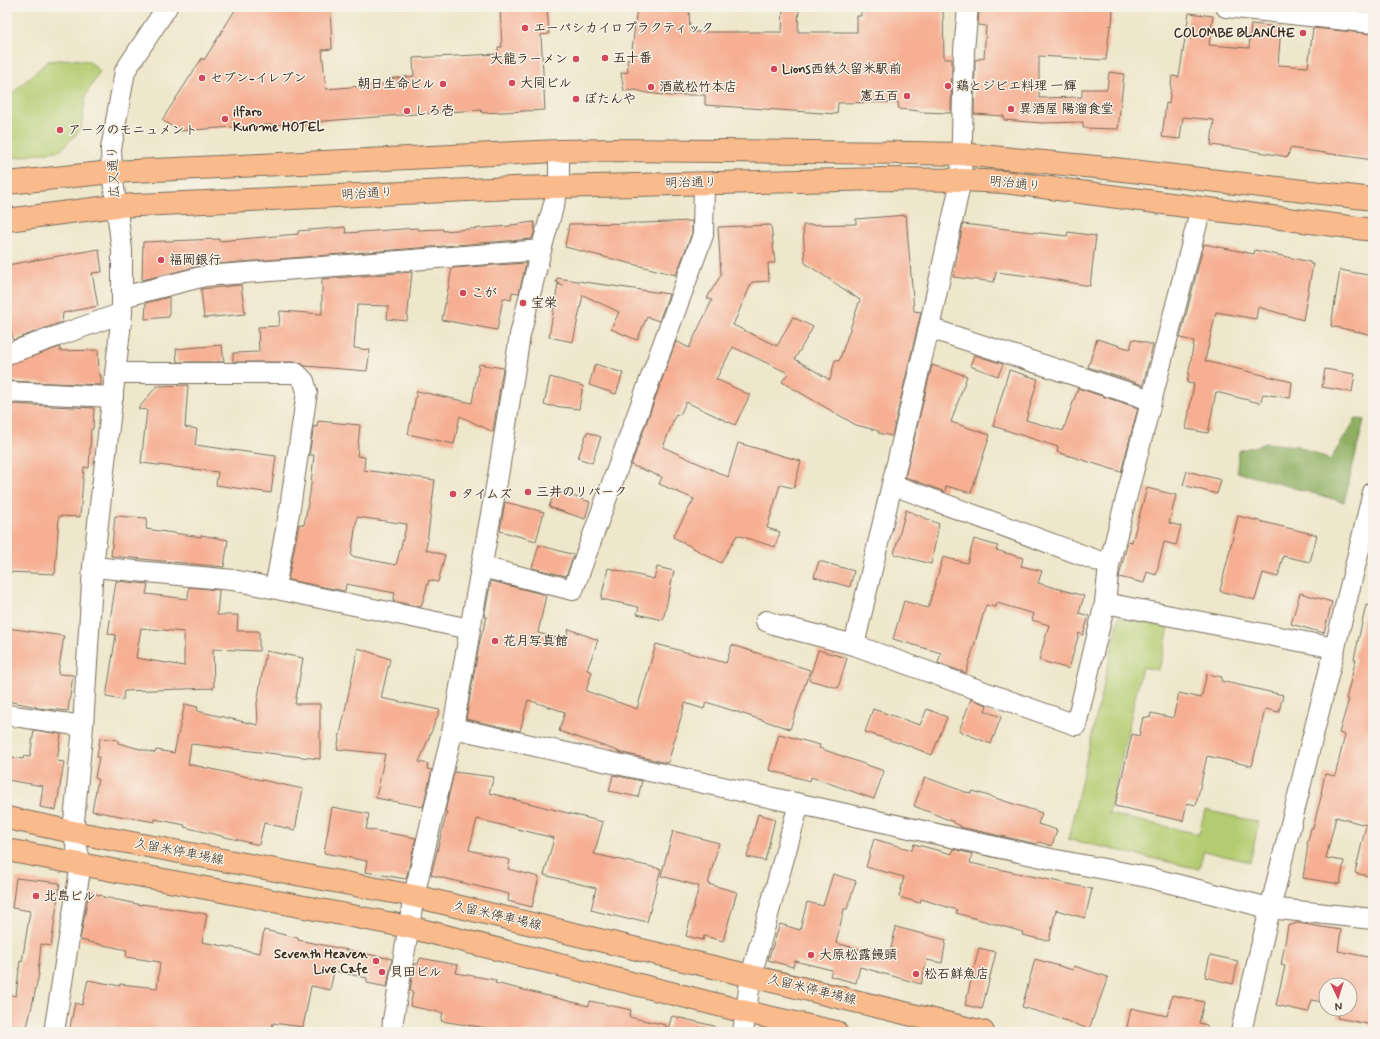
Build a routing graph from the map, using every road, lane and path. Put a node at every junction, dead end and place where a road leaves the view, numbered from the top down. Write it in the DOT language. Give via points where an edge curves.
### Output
graph roads {
  1 [pos="166,7"];
  2 [pos="968,7"];
  3 [pos="1226,7"];
  4 [pos="1373,23"];
  5 [pos="559,151"];
  6 [pos="961,154"];
  7 [pos="112,172"];
  8 [pos="961,180"];
  9 [pos="7,183"];
  10 [pos="704,183"];
  11 [pos="559,186"];
  12 [pos="1373,198"];
  13 [pos="116,206"];
  14 [pos="1200,208"];
  15 [pos="7,220"];
  16 [pos="1373,230"];
  17 [pos="541,250"];
  18 [pos="122,305"];
  19 [pos="929,328"];
  20 [pos="7,354"];
  21 [pos="115,372"];
  22 [pos="7,392"];
  23 [pos="113,397"];
  24 [pos="1151,400"];
  25 [pos="893,485"];
  26 [pos="1373,492"];
  27 [pos="1109,565"];
  28 [pos="93,567"];
  29 [pos="482,567"];
  30 [pos="275,588"];
  31 [pos="1105,603"];
  32 [pos="766,621"];
  33 [pos="470,629"];
  34 [pos="854,645"];
  35 [pos="1335,648"];
  36 [pos="7,715"];
  37 [pos="83,726"];
  38 [pos="453,728"];
  39 [pos="799,804"];
  40 [pos="7,818"];
  41 [pos="73,832"];
  42 [pos="7,850"];
  43 [pos="81,864"];
  44 [pos="414,896"];
  45 [pos="1269,908"];
  46 [pos="1373,919"];
  47 [pos="409,926"];
  48 [pos="751,976"];
  49 [pos="744,1022"];
  50 [pos="54,1032"];
  51 [pos="392,1032"];
  52 [pos="836,1032"];
  53 [pos="983,1032"];
  54 [pos="1241,1032"];
  1 -- 7 [label="street, 広又通り" via="125,72 111,149"];
  2 -- 6 [label="street"];
  3 -- 4 [label="street"];
  5 -- 6 [label="main road, 明治通り"];
  5 -- 7 [label="main road, 明治通り"];
  5 -- 11 [label="street"];
  6 -- 8 [label="street"];
  6 -- 12 [label="main road, 明治通り"];
  7 -- 9 [label="main road, 明治通り"];
  7 -- 13 [label="street, 広又通り"];
  8 -- 10 [label="main road, 明治通り"];
  8 -- 14 [label="main road, 明治通り" via="1004,182"];
  8 -- 19 [label="street"];
  10 -- 11 [label="main road, 明治通り"];
  10 -- 29 [label="street" via="703,235 574,590"];
  11 -- 13 [label="main road, 明治通り"];
  11 -- 17 [label="street"];
  13 -- 15 [label="main road, 明治通り"];
  13 -- 18 [label="street, 広又通り" via="122,250"];
  14 -- 16 [label="main road, 明治通り"];
  14 -- 24 [label="street"];
  17 -- 18 [label="street" via="205,276"];
  17 -- 29 [label="street" via="520,335"];
  18 -- 20 [label="street"];
  18 -- 21 [label="street, 広又通り"];
  19 -- 24 [label="street"];
  19 -- 25 [label="street"];
  21 -- 23 [label="street, 広又通り"];
  21 -- 30 [label="street" via="296,373 304,381 307,392"];
  22 -- 23 [label="street"];
  23 -- 28 [label="street, 広又通り"];
  24 -- 27 [label="street"];
  25 -- 27 [label="street"];
  25 -- 34 [label="street"];
  26 -- 35 [label="street"];
  27 -- 31 [label="street"];
  28 -- 30 [label="street" via="233,580"];
  28 -- 37 [label="street, 広又通り"];
  29 -- 33 [label="street"];
  30 -- 33 [label="street"];
  31 -- 34 [label="street" via="1076,725"];
  31 -- 35 [label="street"];
  32 -- 34 [label="street"];
  33 -- 38 [label="street"];
  35 -- 45 [label="street"];
  36 -- 37 [label="street"];
  37 -- 41 [label="street, 広又通り"];
  38 -- 39 [label="street"];
  38 -- 44 [label="street"];
  39 -- 45 [label="street" via="1051,860 1147,877"];
  39 -- 48 [label="street"];
  40 -- 41 [label="main road, 久留米停車場線"];
  41 -- 43 [label="street, 広又通り"];
  41 -- 44 [label="main road, 久留米停車場線"];
  42 -- 43 [label="main road"];
  43 -- 47 [label="main road"];
  43 -- 50 [label="street"];
  44 -- 47 [label="street"];
  44 -- 48 [label="main road, 久留米停車場線"];
  45 -- 46 [label="street"];
  45 -- 54 [label="street"];
  47 -- 49 [label="main road"];
  47 -- 51 [label="street"];
  48 -- 49 [label="street"];
  48 -- 53 [label="main road, 久留米停車場線"];
  49 -- 52 [label="main road"];
}
